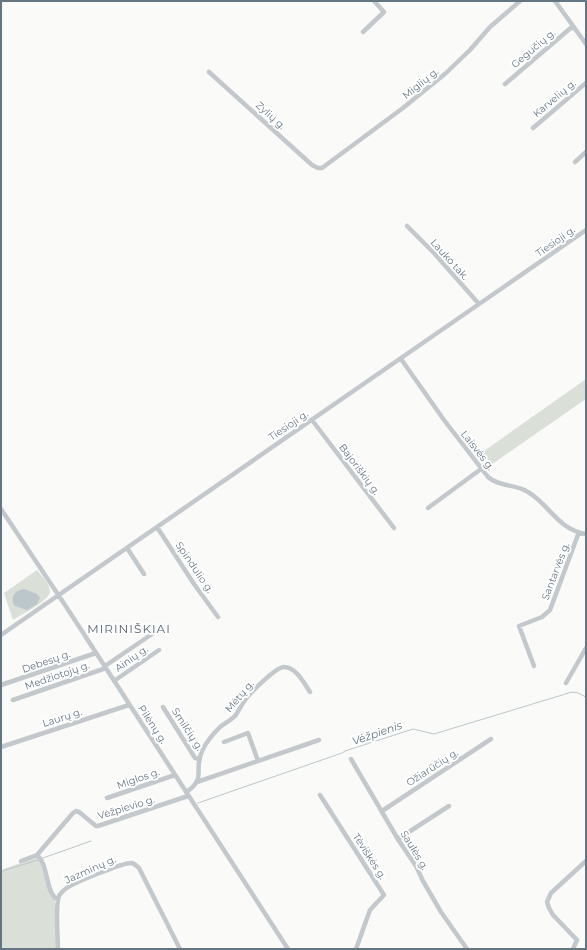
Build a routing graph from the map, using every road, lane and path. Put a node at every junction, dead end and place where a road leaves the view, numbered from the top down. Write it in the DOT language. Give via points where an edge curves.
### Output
graph roads {
  1 [pos="374,1"];
  2 [pos="520,1"];
  3 [pos="554,1"];
  4 [pos="573,26"];
  5 [pos="363,32"];
  6 [pos="586,44"];
  7 [pos="209,72"];
  8 [pos="586,83"];
  9 [pos="505,84"];
  10 [pos="533,128"];
  11 [pos="586,152"];
  12 [pos="575,162"];
  13 [pos="322,168"];
  14 [pos="407,226"];
  15 [pos="586,230"];
  16 [pos="479,304"];
  17 [pos="401,359"];
  18 [pos="312,420"];
  19 [pos="481,469"];
  20 [pos="428,508"];
  21 [pos="1,509"];
  22 [pos="157,527"];
  23 [pos="394,528"];
  24 [pos="579,532"];
  25 [pos="586,534"];
  26 [pos="127,548"];
  27 [pos="144,574"];
  28 [pos="58,596"];
  29 [pos="218,617"];
  30 [pos="155,632"];
  31 [pos="1,635"];
  32 [pos="586,648"];
  33 [pos="159,650"];
  34 [pos="96,653"];
  35 [pos="534,666"];
  36 [pos="105,667"];
  37 [pos="114,681"];
  38 [pos="566,683"];
  39 [pos="1,685"];
  40 [pos="310,692"];
  41 [pos="13,700"];
  42 [pos="129,705"];
  43 [pos="163,707"];
  44 [pos="491,739"];
  45 [pos="318,740"];
  46 [pos="224,742"];
  47 [pos="1,747"];
  48 [pos="199,759"];
  49 [pos="351,759"];
  50 [pos="258,761"];
  51 [pos="175,775"];
  52 [pos="197,782"];
  53 [pos="187,794"];
  54 [pos="320,795"];
  55 [pos="107,798"];
  56 [pos="449,806"];
  57 [pos="382,811"];
  58 [pos="398,839"];
  59 [pos="37,855"];
  60 [pos="21,861"];
  61 [pos="586,861"];
  62 [pos="58,900"];
  63 [pos="58,949"];
  64 [pos="180,949"];
  65 [pos="288,949"];
  66 [pos="356,949"];
  67 [pos="467,949"];
  68 [pos="573,949"];
  1 -- 5 [label="street" via="384,12"];
  2 -- 13 [label="street, Miglių g." via="490,26 446,73"];
  3 -- 4 [label="street"];
  4 -- 6 [label="street"];
  4 -- 9 [label="street, Gegučių g."];
  7 -- 13 [label="street, Zylių g." via="312,165"];
  8 -- 10 [label="street, Karvelių g."];
  11 -- 12 [label="street"];
  14 -- 16 [label="street, Lauko tak."];
  15 -- 16 [label="street, Tiesioji g."];
  16 -- 17 [label="street, Tiesioji g."];
  17 -- 18 [label="street, Tiesioji g."];
  17 -- 19 [label="street, Laisvės g."];
  18 -- 22 [label="street, Tiesioji g."];
  18 -- 23 [label="street, Bajoriškių g."];
  19 -- 20 [label="street"];
  19 -- 24 [label="street, Laisvės g." via="496,483 532,494 562,523"];
  21 -- 28 [label="street, Pilėnų g."];
  22 -- 26 [label="street, Tiesioji g."];
  22 -- 29 [label="street, Spindulio g."];
  24 -- 25 [label="street, Laisvės g."];
  24 -- 35 [label="street, Santarvės g." via="550,610 542,617 519,626"];
  26 -- 27 [label="street"];
  26 -- 28 [label="street, Tiesioji g."];
  28 -- 31 [label="street, Tiesioji g."];
  28 -- 34 [label="street, Pilėnų g."];
  30 -- 36 [label="street, Medžiotojų g."];
  32 -- 38 [label="street"];
  33 -- 37 [label="street, Ainių g."];
  34 -- 36 [label="street, Pilėnų g."];
  34 -- 39 [label="street, Debesų g."];
  36 -- 37 [label="street, Pilėnų g."];
  36 -- 41 [label="street, Medžiotojų g."];
  37 -- 42 [label="street, Pilėnų g."];
  40 -- 48 [label="street, Mėtų g." via="291,669 284,667 275,670 245,700 237,714 211,737"];
  42 -- 47 [label="street, Laurų g."];
  42 -- 51 [label="street, Pilėnų g."];
  43 -- 48 [label="street, Smilčių g." via="195,758"];
  44 -- 57 [label="street, Ožiarūčių g."];
  45 -- 50 [label="street"];
  46 -- 50 [label="street" via="248,733"];
  48 -- 52 [label="street, Mėtų g."];
  49 -- 57 [label="street, Saulės g."];
  50 -- 52 [label="street"];
  51 -- 53 [label="street, Pilėnų g."];
  51 -- 55 [label="street, Miglos g."];
  52 -- 53 [label="street"];
  53 -- 59 [label="street, Vėžpievio g." via="98,826 76,811"];
  53 -- 65 [label="street, Pilėnų g."];
  54 -- 66 [label="street, Tėviškės g." via="384,895 370,910"];
  56 -- 58 [label="street"];
  57 -- 58 [label="street, Saulės g."];
  58 -- 67 [label="street, Saulės g." via="441,912"];
  59 -- 60 [label="street"];
  59 -- 62 [label="street" via="42,862 53,895"];
  61 -- 68 [label="street" via="550,893 548,902 553,915 577,940"];
  62 -- 63 [label="street"];
  62 -- 64 [label="street, Jazminų g." via="62,892 73,885 122,865 135,864"];
}
